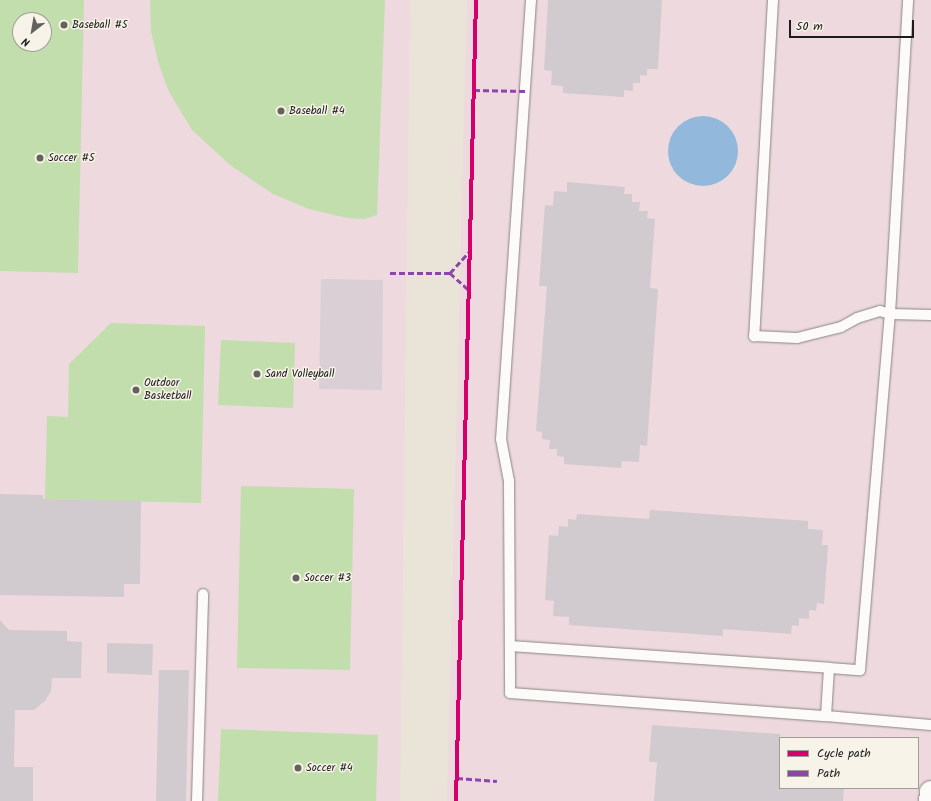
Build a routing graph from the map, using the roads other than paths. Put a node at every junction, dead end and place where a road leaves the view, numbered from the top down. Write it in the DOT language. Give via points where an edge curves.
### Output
graph roads {
  1 [pos="531,0"];
  2 [pos="773,0"];
  3 [pos="908,0"];
  4 [pos="890,314"];
  5 [pos="931,315"];
  6 [pos="204,594"];
  7 [pos="510,646"];
  8 [pos="829,668"];
  9 [pos="826,716"];
  10 [pos="931,725"];
  11 [pos="931,792"];
  12 [pos="197,801"];
  13 [pos="930,801"];
  1 -- 7 [label="lane" via="501,439 509,481"];
  2 -- 4 [label="lane" via="754,336 797,338 841,327 857,318 880,311"];
  3 -- 4 [label="lane"];
  4 -- 5 [label="lane"];
  4 -- 8 [label="lane" via="860,670"];
  6 -- 12 [label="lane"];
  7 -- 8 [label="lane"];
  7 -- 9 [label="lane" via="510,693"];
  8 -- 9 [label="lane"];
  9 -- 10 [label="lane"];
  11 -- 13 [label="street"];
}
